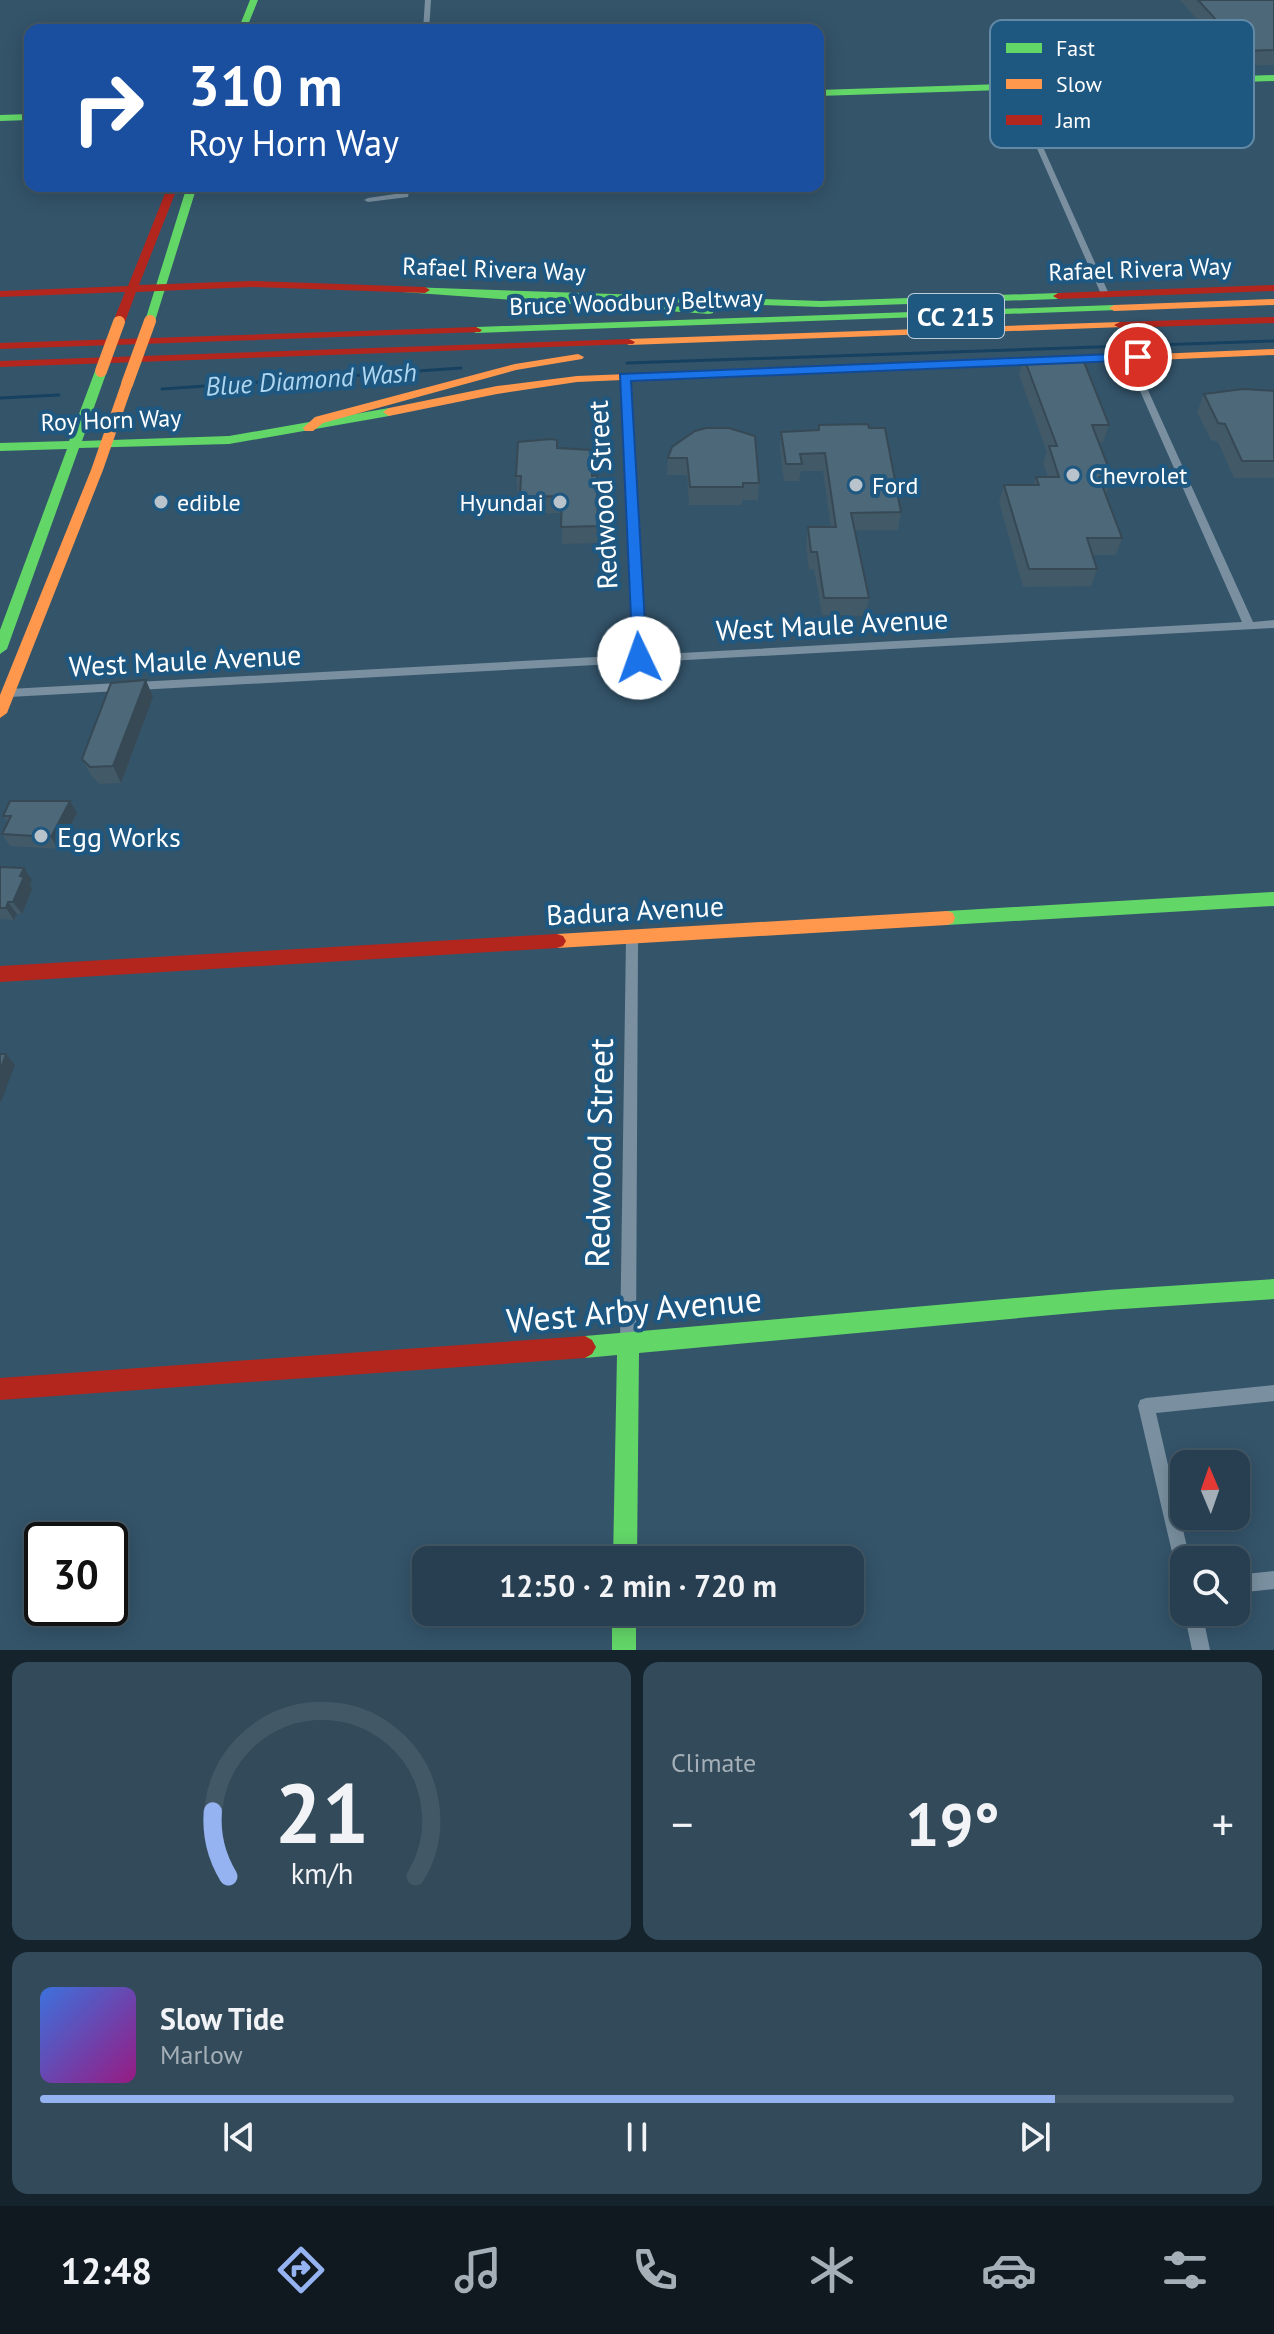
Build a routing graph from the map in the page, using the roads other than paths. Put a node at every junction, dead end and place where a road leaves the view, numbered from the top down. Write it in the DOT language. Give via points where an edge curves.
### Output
graph roads {
  1 [pos="254,0"];
  2 [pos="428,0"];
  3 [pos="244,24"];
  4 [pos="426,24"];
  5 [pos="1274,78"];
  6 [pos="1254,79"];
  7 [pos="990,88"];
  8 [pos="824,93"];
  9 [pos="24,114"];
  10 [pos="0,115"];
  11 [pos="1040,148"];
  12 [pos="171,192"];
  13 [pos="190,192"];
  14 [pos="405,192"];
  15 [pos="368,200"];
  16 [pos="161,218"];
  17 [pos="173,256"];
  18 [pos="204,284"];
  19 [pos="162,288"];
  20 [pos="1274,288"];
  21 [pos="132,289"];
  22 [pos="407,290"];
  23 [pos="57,291"];
  24 [pos="0,294"];
  25 [pos="1105,294"];
  26 [pos="1274,302"];
  27 [pos="890,318"];
  28 [pos="1274,320"];
  29 [pos="657,341"];
  30 [pos="0,346"];
  31 [pos="1274,352"];
  32 [pos="1129,357"];
  33 [pos="0,364"];
  34 [pos="624,377"];
  35 [pos="309,428"];
  36 [pos="155,443"];
  37 [pos="72,445"];
  38 [pos="106,445"];
  39 [pos="0,447"];
  40 [pos="97,470"];
  41 [pos="1274,624"];
  42 [pos="1249,625"];
  43 [pos="2,645"];
  44 [pos="639,658"];
  45 [pos="3,688"];
  46 [pos="0,713"];
  47 [pos="1274,899"];
  48 [pos="632,939"];
  49 [pos="0,974"];
  50 [pos="1274,1289"];
  51 [pos="628,1344"];
  52 [pos="0,1389"];
  53 [pos="1274,1393"];
  54 [pos="625,1546"];
  55 [pos="1178,1546"];
  56 [pos="1274,1580"];
  57 [pos="1250,1583"];
  58 [pos="624,1626"];
  59 [pos="1196,1626"];
  60 [pos="624,1650"];
  61 [pos="1201,1650"];
  1 -- 3 [label="main road"];
  2 -- 4 [label="street"];
  5 -- 6 [label="main road"];
  7 -- 8 [label="main road"];
  9 -- 10 [label="main road"];
  11 -- 25 [label="street"];
  12 -- 16 [label="main road"];
  13 -- 17 [label="main road"];
  14 -- 15 [label="street" via="398,198"];
  16 -- 21 [label="main road"];
  16 -- 23 [label="main road" via="130,270 100,284"];
  17 -- 18 [label="main road" via="175,270"];
  17 -- 19 [label="main road"];
  18 -- 19 [label="main road, Rafael Rivera Way"];
  18 -- 22 [label="main road, Rafael Rivera Way"];
  19 -- 21 [label="main road, Rafael Rivera Way"];
  19 -- 38 [label="main road, bridge"];
  20 -- 25 [label="main road, Rafael Rivera Way"];
  21 -- 23 [label="main road, Rafael Rivera Way"];
  21 -- 37 [label="main road, bridge"];
  22 -- 25 [label="main road, Rafael Rivera Way" via="797,304"];
  22 -- 27 [label="main road"];
  23 -- 24 [label="main road, Rafael Rivera Way"];
  26 -- 27 [label="main road, Bruce Woodbury Beltway / CC 215"];
  27 -- 30 [label="main road, Bruce Woodbury Beltway / CC 215"];
  28 -- 29 [label="main road, Bruce Woodbury Beltway / CC 215"];
  29 -- 33 [label="main road, Bruce Woodbury Beltway / CC 215"];
  29 -- 35 [label="main road" via="515,367 319,420"];
  31 -- 32 [label="main road, Roy Horn Way"];
  32 -- 34 [label="main road, Roy Horn Way"];
  32 -- 42 [label="street"];
  34 -- 35 [label="main road, Roy Horn Way" via="504,387"];
  34 -- 44 [label="street, Redwood Street"];
  35 -- 36 [label="main road, Roy Horn Way" via="234,440"];
  36 -- 38 [label="main road, Roy Horn Way"];
  36 -- 40 [label="main road"];
  37 -- 38 [label="main road, Roy Horn Way"];
  37 -- 39 [label="main road, Roy Horn Way"];
  37 -- 43 [label="main road"];
  38 -- 40 [label="main road"];
  40 -- 45 [label="main road"];
  41 -- 42 [label="street, West Maule Avenue"];
  42 -- 44 [label="street, West Maule Avenue"];
  43 -- 45 [label="main road"];
  44 -- 45 [label="street, West Maule Avenue"];
  45 -- 46 [label="main road"];
  47 -- 48 [label="main road, Badura Avenue"];
  48 -- 49 [label="main road, Badura Avenue"];
  48 -- 51 [label="street, Redwood Street"];
  50 -- 51 [label="main road, West Arby Avenue"];
  51 -- 52 [label="main road, West Arby Avenue"];
  51 -- 54 [label="main road, Redwood Street"];
  53 -- 55 [label="street" via="1146,1406"];
  56 -- 57 [label="street"];
  58 -- 60 [label="main road"];
  59 -- 61 [label="street"];
}
